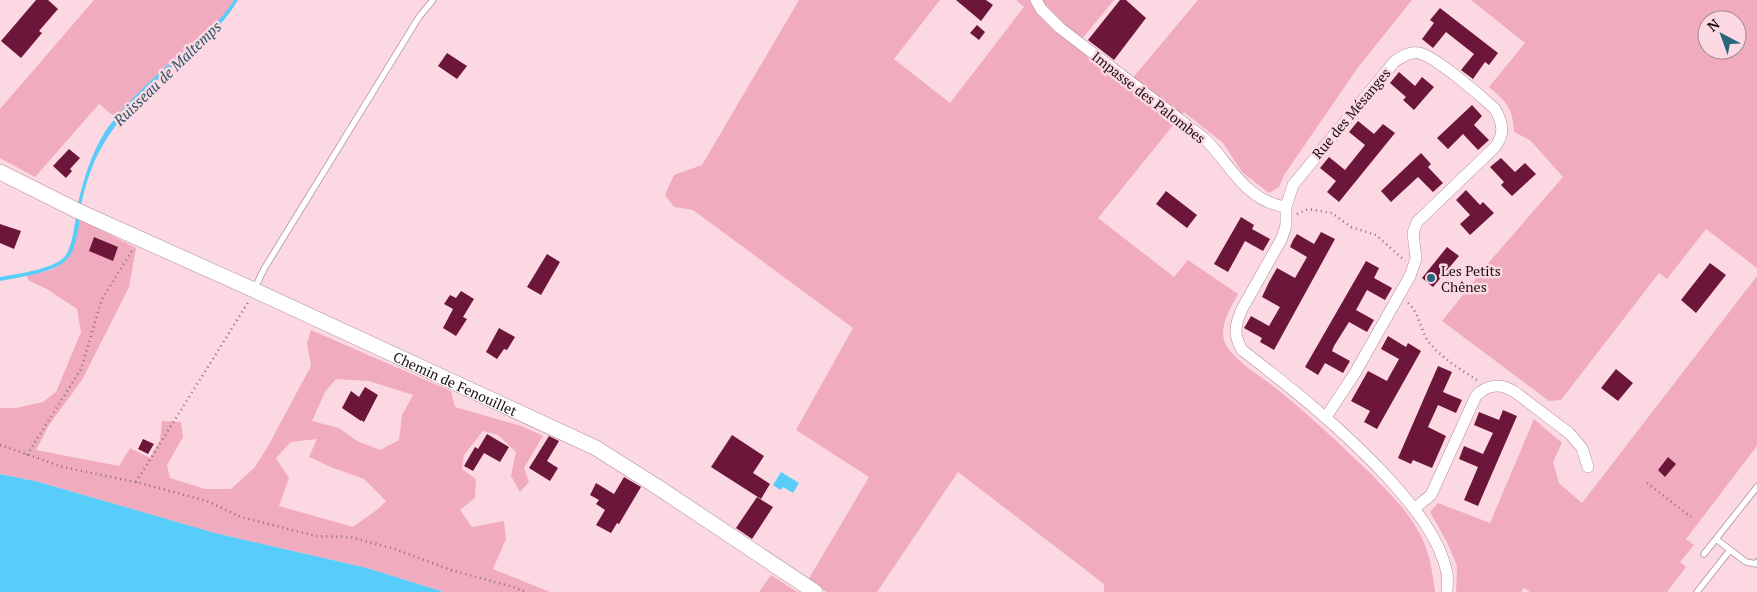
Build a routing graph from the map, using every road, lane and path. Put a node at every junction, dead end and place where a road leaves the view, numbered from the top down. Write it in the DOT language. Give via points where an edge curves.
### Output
graph roads {
  1 [pos="432,0"];
  2 [pos="1036,0"];
  3 [pos="0,172"];
  4 [pos="1286,211"];
  5 [pos="139,239"];
  6 [pos="1414,268"];
  7 [pos="254,290"];
  8 [pos="1398,298"];
  9 [pos="1486,388"];
  10 [pos="1326,417"];
  11 [pos="0,446"];
  12 [pos="27,455"];
  13 [pos="1588,468"];
  14 [pos="136,482"];
  15 [pos="1647,483"];
  16 [pos="1757,487"];
  17 [pos="1415,508"];
  18 [pos="1691,517"];
  19 [pos="1716,539"];
  20 [pos="1730,550"];
  21 [pos="1704,554"];
  22 [pos="1757,562"];
  23 [pos="526,592"];
  24 [pos="815,592"];
  25 [pos="1447,592"];
  26 [pos="1697,592"];
  1 -- 7 [label="lane" via="269,260"];
  2 -- 4 [label="street, Impasse des Palombes" via="1060,28 1204,138 1236,178 1260,198"];
  3 -- 5 [label="street, Chemin de Fenouillet"];
  4 -- 6 [label="path" via="1332,213 1351,227 1376,235"];
  4 -- 6 [label="street, Rue des Mésanges" via="1293,184 1394,62 1405,54 1419,53 1434,59 1496,109 1503,128 1495,147 1416,222 1413,233"];
  4 -- 10 [label="street, Rue des Mésanges" via="1282,238 1242,309 1235,330 1242,350"];
  5 -- 7 [label="street, Chemin de Fenouillet"];
  5 -- 12 [label="path" via="102,299 81,369"];
  6 -- 8 [label="street, Rue des Mésanges"];
  7 -- 14 [label="path"];
  7 -- 24 [label="street, Chemin de Fenouillet" via="596,448"];
  8 -- 9 [label="path" via="1410,304 1428,340 1447,360"];
  8 -- 10 [label="street, Rue des Mésanges"];
  9 -- 13 [label="street" via="1508,387 1569,433 1582,448"];
  9 -- 17 [label="street" via="1471,405 1431,495"];
  10 -- 17 [label="street, Rue des Mésanges" via="1365,453"];
  11 -- 12 [label="path"];
  12 -- 14 [label="path" via="63,467"];
  14 -- 23 [label="path" via="207,501 241,517 316,536 350,537 395,549"];
  15 -- 18 [label="path"];
  16 -- 19 [label="lane"];
  17 -- 25 [label="street, Rue des Mésanges" via="1441,556 1447,574"];
  19 -- 20 [label="lane"];
  19 -- 21 [label="lane"];
  20 -- 22 [label="lane" via="1746,562"];
  20 -- 26 [label="lane"];
}
